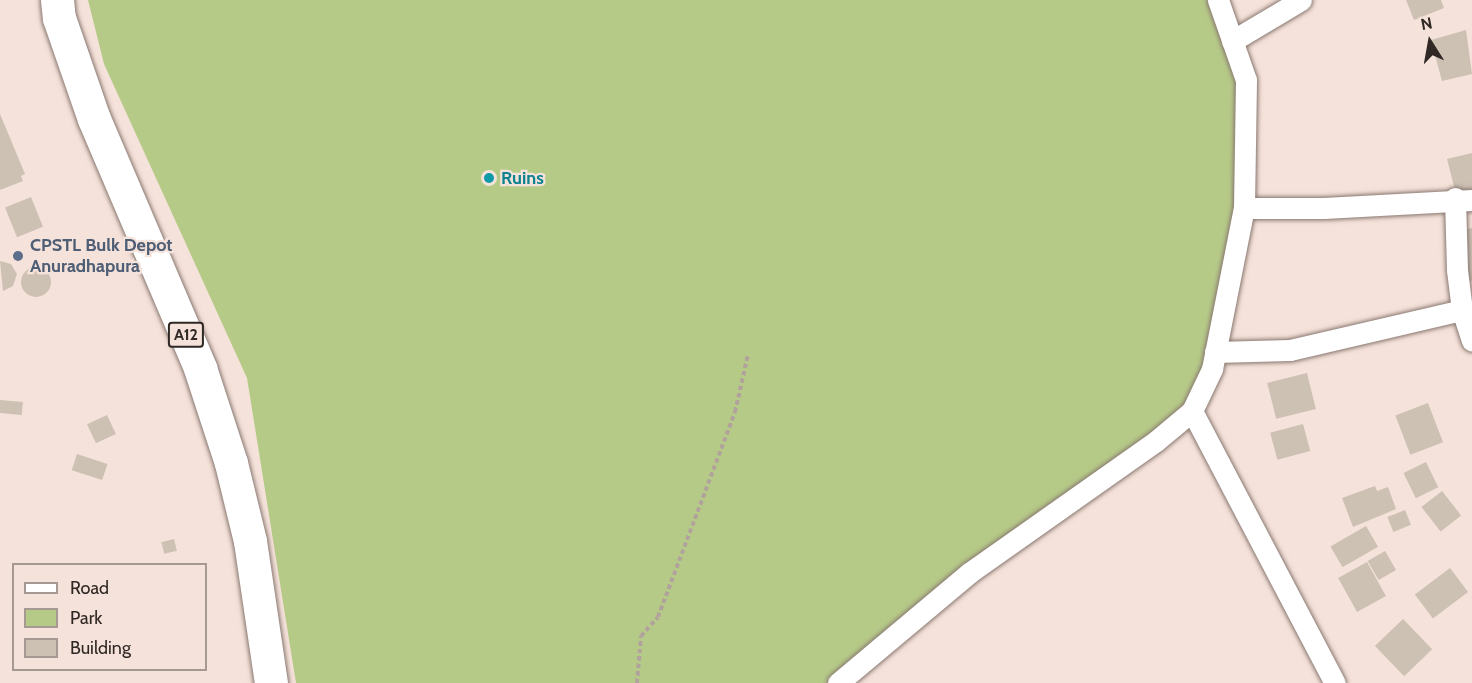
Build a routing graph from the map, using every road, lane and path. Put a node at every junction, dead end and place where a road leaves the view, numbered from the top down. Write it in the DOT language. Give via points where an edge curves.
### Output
graph roads {
  1 [pos="57,0"];
  2 [pos="1218,0"];
  3 [pos="1301,0"];
  4 [pos="1232,41"];
  5 [pos="1463,199"];
  6 [pos="1244,208"];
  7 [pos="1462,310"];
  8 [pos="1472,340"];
  9 [pos="1215,352"];
  10 [pos="748,355"];
  11 [pos="1192,411"];
  12 [pos="271,683"];
  13 [pos="638,683"];
  14 [pos="838,683"];
  15 [pos="1335,683"];
  1 -- 12 [label="highway, A12" via="59,18 94,119 200,368 231,463 250,541"];
  2 -- 4 [label="street"];
  3 -- 4 [label="street"];
  4 -- 6 [label="street" via="1246,80"];
  5 -- 6 [label="street" via="1324,208"];
  5 -- 7 [label="street"];
  6 -- 9 [label="street"];
  7 -- 8 [label="street"];
  7 -- 9 [label="street" via="1290,350"];
  9 -- 11 [label="street" via="1212,369"];
  10 -- 13 [label="path" via="735,412 658,618 642,636"];
  11 -- 14 [label="street" via="1156,441 969,573"];
  11 -- 15 [label="street"];
}
